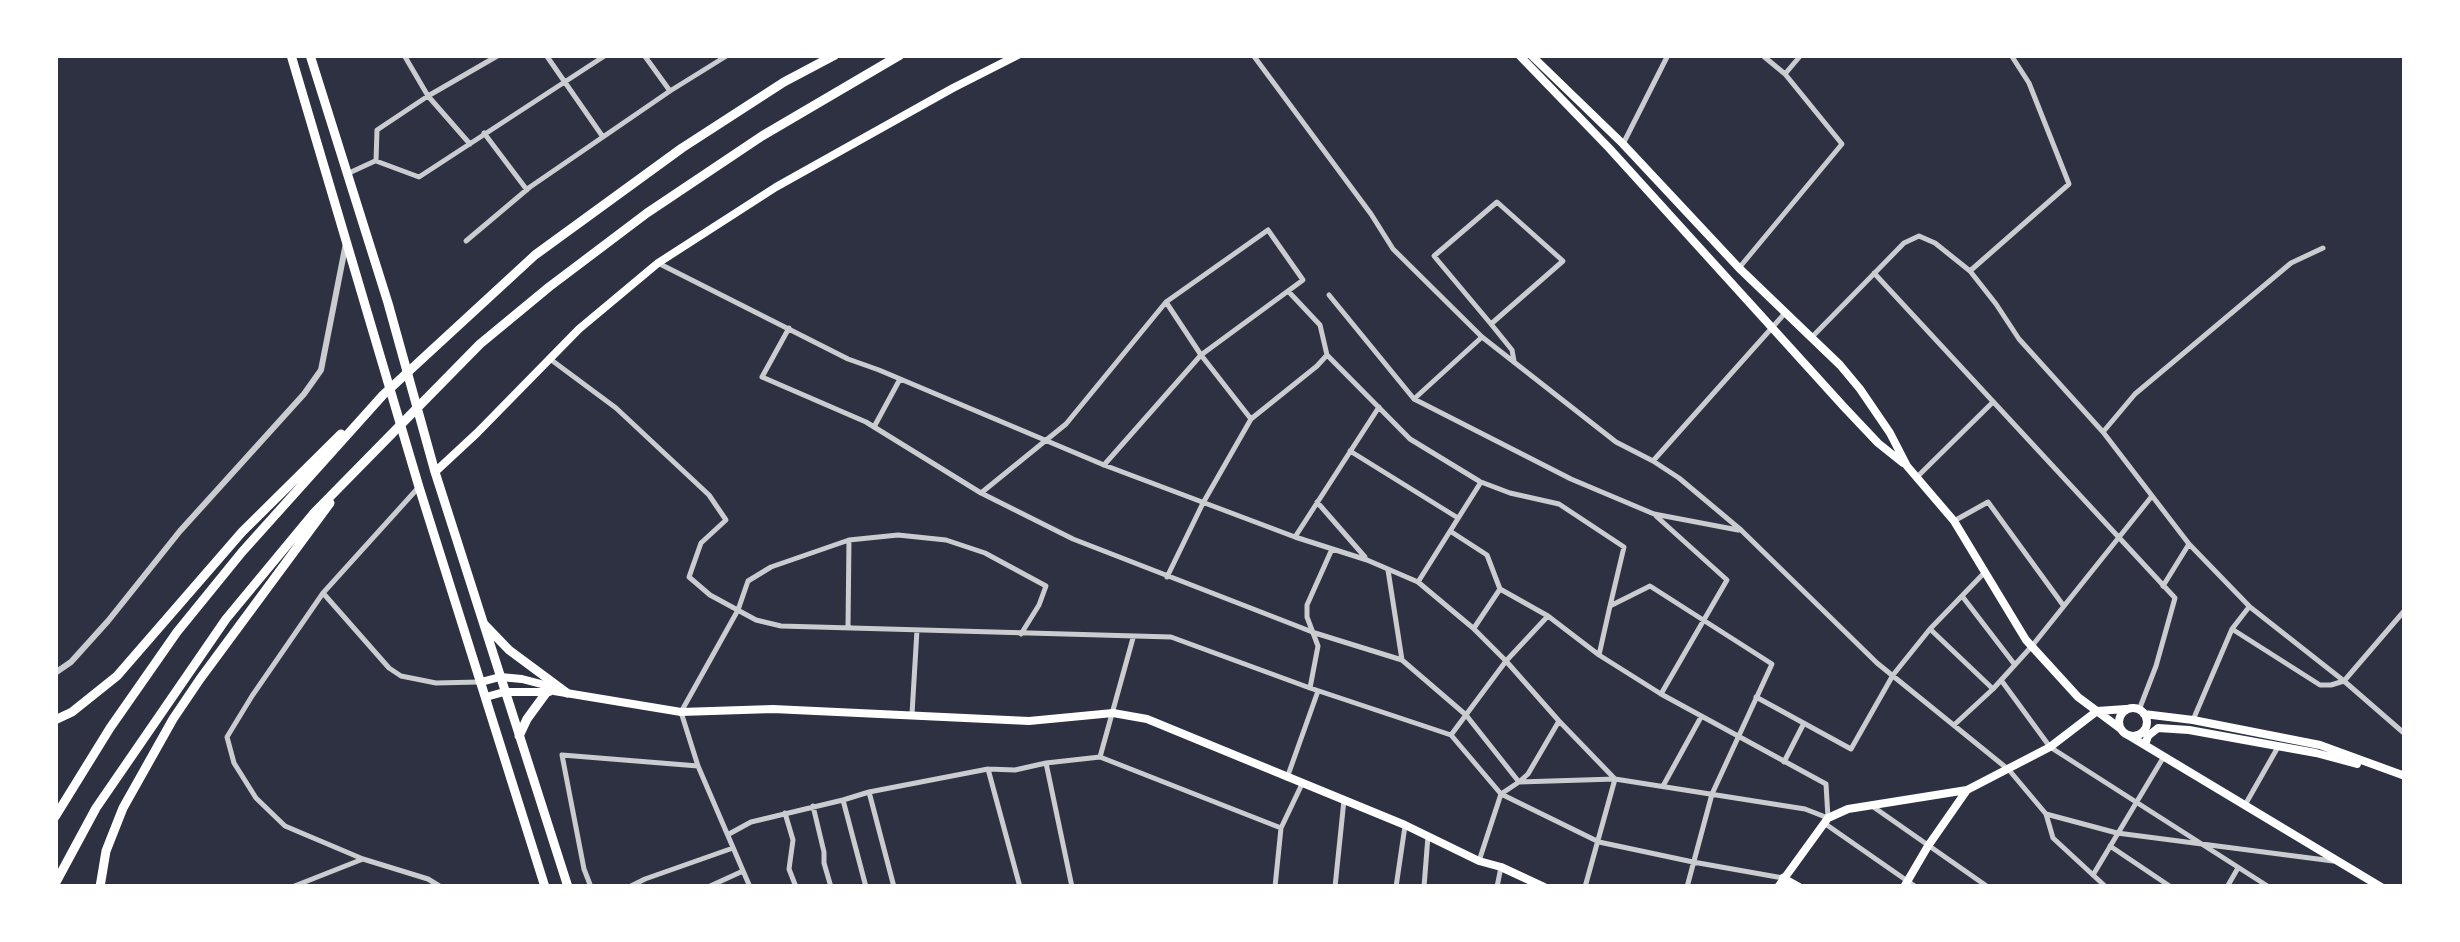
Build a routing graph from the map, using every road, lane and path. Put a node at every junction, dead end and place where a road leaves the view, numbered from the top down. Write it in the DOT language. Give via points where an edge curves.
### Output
graph roads {
  1 [pos="291,55"];
  2 [pos="310,55"];
  3 [pos="404,55"];
  4 [pos="499,55"];
  5 [pos="546,55"];
  6 [pos="606,55"];
  7 [pos="644,55"];
  8 [pos="728,55"];
  9 [pos="834,55"];
  10 [pos="900,55"];
  11 [pos="1018,55"];
  12 [pos="1253,55"];
  13 [pos="1519,55"];
  14 [pos="1531,55"];
  15 [pos="1668,55"];
  16 [pos="1762,55"];
  17 [pos="1801,55"];
  18 [pos="2010,55"];
  19 [pos="1785,74"];
  20 [pos="565,82"];
  21 [pos="670,91"];
  22 [pos="428,96"];
  23 [pos="484,133"];
  24 [pos="603,137"];
  25 [pos="470,144"];
  26 [pos="1623,144"];
  27 [pos="376,161"];
  28 [pos="346,175"];
  29 [pos="527,190"];
  30 [pos="346,242"];
  31 [pos="466,242"];
  32 [pos="2324,248"];
  33 [pos="658,263"];
  34 [pos="1739,268"];
  35 [pos="1970,271"];
  36 [pos="1874,273"];
  37 [pos="1288,291"];
  38 [pos="1329,295"];
  39 [pos="1166,302"];
  40 [pos="1786,312"];
  41 [pos="1491,324"];
  42 [pos="1772,327"];
  43 [pos="789,328"];
  44 [pos="1812,336"];
  45 [pos="1482,338"];
  46 [pos="1201,354"];
  47 [pos="1327,355"];
  48 [pos="549,358"];
  49 [pos="1515,364"];
  50 [pos="900,378"];
  51 [pos="383,395"];
  52 [pos="1414,399"];
  53 [pos="1992,402"];
  54 [pos="1379,407"];
  55 [pos="1252,418"];
  56 [pos="874,428"];
  57 [pos="2103,432"];
  58 [pos="1046,440"];
  59 [pos="1350,451"];
  60 [pos="1653,461"];
  61 [pos="1104,465"];
  62 [pos="1907,466"];
  63 [pos="435,472"];
  64 [pos="348,478"];
  65 [pos="1916,478"];
  66 [pos="1481,482"];
  67 [pos="418,487"];
  68 [pos="980,493"];
  69 [pos="2152,496"];
  70 [pos="1203,502"];
  71 [pos="1317,502"];
  72 [pos="1654,514"];
  73 [pos="1458,518"];
  74 [pos="1954,521"];
  75 [pos="1742,530"];
  76 [pos="1450,531"];
  77 [pos="1295,537"];
  78 [pos="2118,538"];
  79 [pos="849,540"];
  80 [pos="2189,544"];
  81 [pos="1332,549"];
  82 [pos="1367,560"];
  83 [pos="1388,570"];
  84 [pos="1985,572"];
  85 [pos="1167,577"];
  86 [pos="1418,582"];
  87 [pos="2162,586"];
  88 [pos="1500,589"];
  89 [pos="324,593"];
  90 [pos="1962,596"];
  91 [pos="1610,606"];
  92 [pos="2064,606"];
  93 [pos="2250,607"];
  94 [pos="738,610"];
  95 [pos="2405,610"];
  96 [pos="1548,616"];
  97 [pos="1703,620"];
  98 [pos="482,622"];
  99 [pos="848,627"];
  100 [pos="1473,628"];
  101 [pos="1930,629"];
  102 [pos="2232,629"];
  103 [pos="917,630"];
  104 [pos="1314,633"];
  105 [pos="1021,634"];
  106 [pos="1133,638"];
  107 [pos="2032,646"];
  108 [pos="1599,654"];
  109 [pos="1402,660"];
  110 [pos="1506,661"];
  111 [pos="2015,665"];
  112 [pos="55,672"];
  113 [pos="1893,675"];
  114 [pos="500,677"];
  115 [pos="2001,680"];
  116 [pos="2344,680"];
  117 [pos="481,682"];
  118 [pos="1310,688"];
  119 [pos="1993,689"];
  120 [pos="1318,690"];
  121 [pos="504,692"];
  122 [pos="550,692"];
  123 [pos="566,693"];
  124 [pos="1661,694"];
  125 [pos="486,697"];
  126 [pos="1756,697"];
  127 [pos="2126,710"];
  128 [pos="681,712"];
  129 [pos="2097,712"];
  130 [pos="2142,712"];
  131 [pos="1113,713"];
  132 [pos="912,714"];
  133 [pos="1466,714"];
  134 [pos="1701,717"];
  135 [pos="55,720"];
  136 [pos="2193,720"];
  137 [pos="1559,721"];
  138 [pos="1804,723"];
  139 [pos="1954,725"];
  140 [pos="2144,728"];
  141 [pos="2158,728"];
  142 [pos="2124,732"];
  143 [pos="1451,734"];
  144 [pos="2405,734"];
  145 [pos="519,736"];
  146 [pos="1737,737"];
  147 [pos="2145,745"];
  148 [pos="2278,746"];
  149 [pos="2050,748"];
  150 [pos="1100,757"];
  151 [pos="2164,757"];
  152 [pos="1784,762"];
  153 [pos="1046,764"];
  154 [pos="698,766"];
  155 [pos="988,768"];
  156 [pos="2009,770"];
  157 [pos="2390,772"];
  158 [pos="2405,776"];
  159 [pos="1287,778"];
  160 [pos="1615,780"];
  161 [pos="1519,782"];
  162 [pos="1302,784"];
  163 [pos="1663,786"];
  164 [pos="1967,790"];
  165 [pos="869,792"];
  166 [pos="1501,794"];
  167 [pos="1712,794"];
  168 [pos="843,800"];
  169 [pos="1344,800"];
  170 [pos="2136,802"];
  171 [pos="1870,805"];
  172 [pos="814,806"];
  173 [pos="2245,806"];
  174 [pos="784,813"];
  175 [pos="2046,814"];
  176 [pos="55,817"];
  177 [pos="1826,820"];
  178 [pos="1405,824"];
  179 [pos="1281,828"];
  180 [pos="2117,833"];
  181 [pos="728,834"];
  182 [pos="1428,836"];
  183 [pos="1599,842"];
  184 [pos="1928,846"];
  185 [pos="2110,846"];
  186 [pos="2203,846"];
  187 [pos="733,848"];
  188 [pos="363,859"];
  189 [pos="1478,860"];
  190 [pos="1693,862"];
  191 [pos="2341,862"];
  192 [pos="2239,867"];
  193 [pos="1500,868"];
  194 [pos="743,872"];
  195 [pos="2093,876"];
  196 [pos="1783,878"];
  197 [pos="55,884"];
  198 [pos="1905,884"];
  199 [pos="100,887"];
  200 [pos="292,887"];
  201 [pos="442,887"];
  202 [pos="546,887"];
  203 [pos="568,887"];
  204 [pos="591,887"];
  205 [pos="629,887"];
  206 [pos="708,887"];
  207 [pos="750,887"];
  208 [pos="796,887"];
  209 [pos="831,887"];
  210 [pos="866,887"];
  211 [pos="894,887"];
  212 [pos="1020,887"];
  213 [pos="1072,887"];
  214 [pos="1275,887"];
  215 [pos="1335,887"];
  216 [pos="1396,887"];
  217 [pos="1424,887"];
  218 [pos="1497,887"];
  219 [pos="1544,887"];
  220 [pos="1585,887"];
  221 [pos="1687,887"];
  222 [pos="1775,887"];
  223 [pos="1800,887"];
  224 [pos="1916,887"];
  225 [pos="1988,887"];
  226 [pos="2106,887"];
  227 [pos="2171,887"];
  228 [pos="2227,887"];
  229 [pos="2269,887"];
  230 [pos="2381,887"];
  1 -- 30 [label="highway"];
  2 -- 28 [label="highway"];
  3 -- 22 [label="street"];
  4 -- 22 [label="street"];
  5 -- 20 [label="street"];
  6 -- 20 [label="street"];
  7 -- 21 [label="street"];
  8 -- 21 [label="street"];
  9 -- 51 [label="highway" via="682,148 535,255"];
  10 -- 64 [label="highway" via="762,136 550,286 480,344"];
  11 -- 33 [label="main road" via="776,187"];
  12 -- 45 [label="street" via="1393,249"];
  13 -- 42 [label="main road"];
  14 -- 26 [label="main road"];
  15 -- 26 [label="street"];
  16 -- 19 [label="street"];
  17 -- 19 [label="street"];
  18 -- 35 [label="street" via="2029,83 2070,184"];
  19 -- 34 [label="street" via="1842,144"];
  20 -- 23 [label="street"];
  20 -- 24 [label="street"];
  21 -- 24 [label="street"];
  22 -- 25 [label="street"];
  22 -- 27 [label="street" via="377,130"];
  23 -- 25 [label="street"];
  23 -- 29 [label="street"];
  24 -- 29 [label="street"];
  25 -- 27 [label="street" via="419,177"];
  26 -- 34 [label="main road"];
  27 -- 28 [label="street"];
  28 -- 63 [label="highway"];
  29 -- 31 [label="street"];
  30 -- 67 [label="highway"];
  30 -- 112 [label="street" via="320,370 304,394"];
  32 -- 57 [label="street" via="2276,275 2134,394"];
  33 -- 43 [label="street"];
  33 -- 48 [label="main road"];
  34 -- 40 [label="main road"];
  35 -- 36 [label="street" via="1919,236"];
  35 -- 57 [label="street" via="2019,339"];
  36 -- 44 [label="street"];
  36 -- 53 [label="street"];
  37 -- 39 [label="street" via="1302,280 1268,230"];
  37 -- 46 [label="street"];
  37 -- 47 [label="street" via="1320,325"];
  38 -- 52 [label="street"];
  39 -- 46 [label="street"];
  39 -- 58 [label="street"];
  40 -- 42 [label="street"];
  40 -- 44 [label="main road"];
  41 -- 41 [label="street" via="1563,262 1497,202 1434,256"];
  41 -- 49 [label="street"];
  42 -- 60 [label="street"];
  42 -- 62 [label="main road"];
  43 -- 50 [label="street"];
  43 -- 56 [label="street" via="762,378"];
  44 -- 62 [label="main road" via="1860,389"];
  45 -- 49 [label="street"];
  45 -- 52 [label="street"];
  46 -- 55 [label="street"];
  46 -- 61 [label="street"];
  47 -- 54 [label="street"];
  47 -- 55 [label="street"];
  48 -- 63 [label="main road"];
  48 -- 94 [label="street" via="616,408 709,494 726,520 701,543 689,576"];
  49 -- 60 [label="street" via="1616,442"];
  50 -- 56 [label="street"];
  50 -- 58 [label="street"];
  51 -- 135 [label="highway" via="242,532 117,676"];
  51 -- 176 [label="highway" via="177,632"];
  52 -- 72 [label="street"];
  53 -- 65 [label="street"];
  53 -- 78 [label="street"];
  54 -- 59 [label="street"];
  54 -- 66 [label="street" via="1410,440"];
  55 -- 70 [label="street"];
  56 -- 68 [label="street"];
  57 -- 69 [label="street"];
  58 -- 61 [label="street"];
  58 -- 68 [label="street"];
  59 -- 71 [label="street"];
  59 -- 73 [label="street"];
  60 -- 75 [label="street"];
  61 -- 70 [label="street"];
  62 -- 65 [label="main road"];
  63 -- 98 [label="highway"];
  64 -- 197 [label="highway" via="226,619 96,808"];
  64 -- 199 [label="highway" via="173,719 123,808"];
  65 -- 74 [label="main road"];
  66 -- 73 [label="street"];
  66 -- 91 [label="street" via="1560,504 1624,548"];
  67 -- 89 [label="street"];
  67 -- 117 [label="highway"];
  68 -- 85 [label="street"];
  69 -- 78 [label="street"];
  69 -- 80 [label="street"];
  70 -- 77 [label="street"];
  70 -- 85 [label="street"];
  71 -- 77 [label="street"];
  71 -- 82 [label="street"];
  72 -- 75 [label="street"];
  72 -- 97 [label="street" via="1727,580"];
  73 -- 76 [label="street"];
  74 -- 84 [label="main road"];
  74 -- 92 [label="street" via="1988,502"];
  75 -- 113 [label="street"];
  76 -- 86 [label="street"];
  76 -- 88 [label="street" via="1486,555"];
  77 -- 81 [label="street"];
  78 -- 87 [label="street"];
  78 -- 92 [label="street"];
  79 -- 94 [label="street" via="748,581"];
  79 -- 99 [label="street"];
  79 -- 105 [label="street" via="898,535 985,552 1046,586"];
  80 -- 87 [label="street"];
  80 -- 93 [label="street"];
  81 -- 82 [label="street"];
  81 -- 104 [label="street" via="1307,605"];
  82 -- 83 [label="street"];
  83 -- 86 [label="street"];
  83 -- 109 [label="street"];
  84 -- 90 [label="street"];
  84 -- 107 [label="main road"];
  85 -- 104 [label="street"];
  86 -- 100 [label="street"];
  87 -- 130 [label="street" via="2175,598"];
  88 -- 96 [label="street"];
  88 -- 100 [label="street"];
  89 -- 117 [label="street" via="401,676"];
  89 -- 188 [label="street" via="227,738 256,798 284,826"];
  90 -- 101 [label="street"];
  90 -- 111 [label="street"];
  91 -- 97 [label="street" via="1650,586"];
  91 -- 108 [label="street"];
  92 -- 107 [label="street"];
  93 -- 102 [label="street"];
  93 -- 116 [label="street"];
  94 -- 99 [label="street" via="781,626"];
  94 -- 128 [label="street"];
  95 -- 116 [label="street"];
  96 -- 108 [label="street"];
  96 -- 110 [label="street"];
  97 -- 124 [label="street"];
  97 -- 126 [label="street" via="1772,664"];
  98 -- 114 [label="highway"];
  98 -- 123 [label="highway"];
  99 -- 103 [label="street"];
  100 -- 110 [label="street"];
  101 -- 113 [label="street"];
  101 -- 119 [label="street"];
  102 -- 116 [label="street" via="2320,685"];
  102 -- 136 [label="street"];
  103 -- 105 [label="street"];
  103 -- 132 [label="street"];
  104 -- 109 [label="street"];
  104 -- 118 [label="street"];
  105 -- 106 [label="street"];
  106 -- 118 [label="street" via="1171,637"];
  106 -- 131 [label="street"];
  107 -- 111 [label="street"];
  107 -- 129 [label="main road"];
  108 -- 124 [label="street"];
  109 -- 133 [label="street"];
  110 -- 133 [label="street"];
  110 -- 137 [label="street"];
  111 -- 115 [label="street"];
  113 -- 138 [label="street" via="1851,749"];
  113 -- 139 [label="street"];
  114 -- 117 [label="main road"];
  114 -- 121 [label="highway"];
  114 -- 122 [label="main road" via="545,685"];
  115 -- 119 [label="street"];
  115 -- 149 [label="street"];
  116 -- 144 [label="street"];
  117 -- 125 [label="highway"];
  118 -- 120 [label="street"];
  119 -- 139 [label="street"];
  120 -- 143 [label="street"];
  120 -- 159 [label="street"];
  121 -- 122 [label="main road"];
  121 -- 125 [label="main road"];
  121 -- 145 [label="highway"];
  122 -- 123 [label="main road"];
  122 -- 145 [label="highway"];
  123 -- 128 [label="main road"];
  124 -- 134 [label="street"];
  125 -- 202 [label="highway"];
  126 -- 138 [label="street"];
  126 -- 146 [label="street"];
  127 -- 129 [label="main road"];
  127 -- 130 [label="main road"];
  127 -- 142 [label="main road" via="2120,716"];
  128 -- 132 [label="main road"];
  128 -- 154 [label="street"];
  129 -- 142 [label="main road"];
  129 -- 149 [label="main road"];
  130 -- 136 [label="main road"];
  130 -- 140 [label="main road"];
  131 -- 132 [label="main road" via="1029,721"];
  131 -- 150 [label="street"];
  131 -- 159 [label="main road" via="1148,719"];
  133 -- 143 [label="street"];
  133 -- 161 [label="street"];
  134 -- 146 [label="street"];
  134 -- 163 [label="street"];
  136 -- 157 [label="main road" via="2320,745"];
  137 -- 160 [label="street"];
  137 -- 161 [label="street"];
  138 -- 152 [label="street"];
  139 -- 156 [label="street"];
  140 -- 141 [label="main road"];
  140 -- 142 [label="main road"];
  141 -- 147 [label="main road"];
  141 -- 148 [label="main road"];
  142 -- 147 [label="main road"];
  143 -- 166 [label="street"];
  145 -- 203 [label="highway"];
  146 -- 152 [label="street"];
  146 -- 167 [label="street"];
  147 -- 151 [label="main road"];
  148 -- 157 [label="main road"];
  148 -- 173 [label="street"];
  149 -- 156 [label="main road"];
  149 -- 170 [label="street"];
  150 -- 153 [label="street"];
  150 -- 179 [label="street"];
  151 -- 170 [label="street"];
  151 -- 173 [label="main road"];
  152 -- 177 [label="street" via="1826,784"];
  153 -- 155 [label="street"];
  153 -- 213 [label="street"];
  154 -- 181 [label="street"];
  154 -- 204 [label="street" via="562,755"];
  155 -- 165 [label="street"];
  155 -- 212 [label="street"];
  156 -- 164 [label="main road"];
  156 -- 175 [label="street"];
  157 -- 158 [label="main road"];
  159 -- 162 [label="main road"];
  160 -- 161 [label="street"];
  160 -- 163 [label="street"];
  160 -- 183 [label="street"];
  161 -- 166 [label="street"];
  162 -- 169 [label="main road"];
  162 -- 179 [label="street"];
  163 -- 167 [label="street"];
  164 -- 171 [label="main road"];
  164 -- 184 [label="main road"];
  165 -- 168 [label="street"];
  165 -- 211 [label="street"];
  166 -- 183 [label="street"];
  166 -- 189 [label="street"];
  167 -- 177 [label="street" via="1805,809"];
  167 -- 190 [label="street"];
  168 -- 172 [label="street"];
  168 -- 210 [label="street"];
  169 -- 178 [label="main road"];
  169 -- 215 [label="street"];
  170 -- 180 [label="street"];
  170 -- 186 [label="street"];
  171 -- 177 [label="main road"];
  171 -- 184 [label="street"];
  172 -- 174 [label="street"];
  172 -- 209 [label="street"];
  173 -- 191 [label="main road"];
  174 -- 181 [label="street"];
  174 -- 208 [label="street"];
  175 -- 180 [label="street"];
  175 -- 195 [label="street" via="2054,838"];
  177 -- 196 [label="main road"];
  177 -- 198 [label="street"];
  178 -- 182 [label="main road"];
  178 -- 216 [label="street"];
  179 -- 214 [label="street"];
  180 -- 185 [label="street"];
  180 -- 186 [label="street"];
  181 -- 187 [label="street"];
  182 -- 189 [label="main road"];
  182 -- 217 [label="street"];
  183 -- 190 [label="street"];
  183 -- 220 [label="street"];
  184 -- 198 [label="main road"];
  184 -- 225 [label="street"];
  185 -- 195 [label="street"];
  185 -- 227 [label="street"];
  186 -- 191 [label="street"];
  186 -- 192 [label="street"];
  187 -- 194 [label="street"];
  187 -- 205 [label="street"];
  188 -- 200 [label="street"];
  188 -- 201 [label="street"];
  189 -- 193 [label="main road"];
  190 -- 196 [label="street"];
  190 -- 221 [label="street"];
  191 -- 230 [label="main road"];
  192 -- 228 [label="street"];
  192 -- 229 [label="street"];
  193 -- 218 [label="street"];
  193 -- 219 [label="main road"];
  194 -- 206 [label="street"];
  194 -- 207 [label="street"];
  195 -- 226 [label="street"];
  196 -- 222 [label="main road"];
  196 -- 223 [label="main road"];
  198 -- 224 [label="street"];
}
